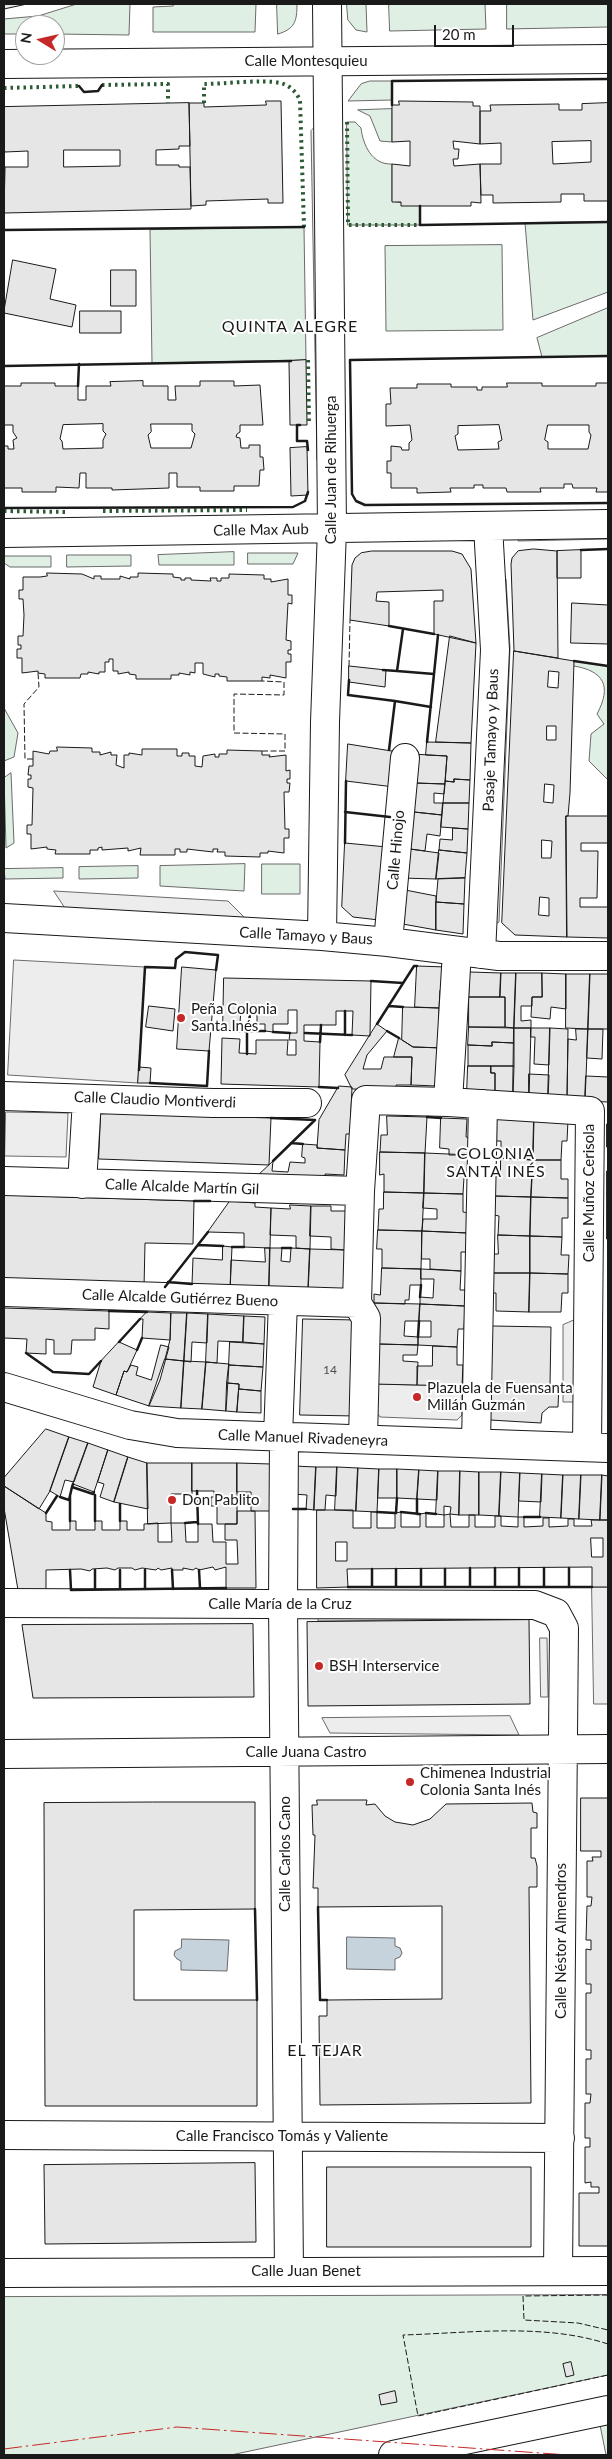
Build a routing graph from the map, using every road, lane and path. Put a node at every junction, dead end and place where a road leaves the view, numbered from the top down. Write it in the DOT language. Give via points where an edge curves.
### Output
graph roads {
  1 [pos="327,4"];
  2 [pos="608,59"];
  3 [pos="328,61"];
  4 [pos="4,64"];
  5 [pos="608,524"];
  6 [pos="488,526"];
  7 [pos="332,529"];
  8 [pos="4,533"];
  9 [pos="405,758"];
  10 [pos="4,918"];
  11 [pos="322,936"];
  12 [pos="388,942"];
  13 [pos="469,952"];
  14 [pos="608,956"];
  15 [pos="4,1096"];
  16 [pos="86,1099"];
  17 [pos="448,1102"];
  18 [pos="307,1103"];
  19 [pos="483,1104"];
  20 [pos="4,1181"];
  21 [pos="82,1184"];
  22 [pos="360,1191"];
  23 [pos="4,1292"];
  24 [pos="283,1301"];
  25 [pos="356,1303"];
  26 [pos="4,1387"];
  27 [pos="281,1437"];
  28 [pos="363,1439"];
  29 [pos="476,1443"];
  30 [pos="598,1448"];
  31 [pos="4,1603"];
  32 [pos="283,1604"];
  33 [pos="556,1613"];
  34 [pos="608,1749"];
  35 [pos="562,1750"];
  36 [pos="284,1752"];
  37 [pos="4,1754"];
  38 [pos="4,2135"];
  39 [pos="288,2136"];
  40 [pos="560,2138"];
  41 [pos="558,2271"];
  42 [pos="608,2271"];
  43 [pos="289,2272"];
  44 [pos="4,2273"];
  45 [pos="608,2410"];
  46 [pos="393,2455"];
  1 -- 3 [label="street, Calle Juan de Rihuerga"];
  2 -- 3 [label="street, Calle Montesquieu"];
  3 -- 4 [label="street, Calle Montesquieu"];
  3 -- 7 [label="street, Calle Juan de Rihuerga"];
  5 -- 6 [label="street, Calle Max Aub"];
  6 -- 7 [label="street, Calle Max Aub"];
  6 -- 13 [label="street, Pasaje Tamayo y Baus" via="495,650"];
  7 -- 8 [label="street, Calle Max Aub"];
  7 -- 11 [label="street, Calle Juan de Rihuerga"];
  9 -- 12 [label="street, Calle Hinojo"];
  10 -- 11 [label="street, Calle Tamayo y Baus"];
  11 -- 12 [label="street, Calle Tamayo y Baus"];
  12 -- 13 [label="street, Calle Tamayo y Baus"];
  13 -- 14 [label="street, Calle Tamayo y Baus" via="499,956"];
  13 -- 17 [label="street"];
  15 -- 16 [label="street, Calle Claudio Montiverdi"];
  16 -- 18 [label="street, Calle Claudio Montiverdi"];
  16 -- 21 [label="street"];
  17 -- 19 [label="street, Calle Muñoz Cerisola"];
  17 -- 22 [label="street, Calle Muñoz Cerisola" via="366,1100"];
  19 -- 29 [label="street"];
  19 -- 30 [label="street, Calle Muñoz Cerisola" via="590,1111"];
  20 -- 21 [label="street, Calle Alcalde Martín Gil"];
  21 -- 22 [label="street, Calle Alcalde Martín Gil"];
  22 -- 25 [label="street"];
  23 -- 24 [label="street, Calle Alcalde Gutiérrez Bueno"];
  24 -- 25 [label="street, Calle Alcalde Gutiérrez Bueno"];
  24 -- 27 [label="street, Calle Carlos Cano"];
  25 -- 28 [label="street" via="366,1318"];
  26 -- 27 [label="street, Calle Manuel Rivadeneyra" via="130,1424 176,1433"];
  27 -- 28 [label="street, Calle Manuel Rivadeneyra"];
  27 -- 32 [label="street, Calle Carlos Cano"];
  28 -- 29 [label="street, Calle Manuel Rivadeneyra"];
  29 -- 30 [label="street, Calle Manuel Rivadeneyra"];
  31 -- 32 [label="street, Calle María de la Cruz"];
  32 -- 33 [label="street, Calle María de la Cruz" via="535,1605"];
  32 -- 36 [label="street, Calle Carlos Cano"];
  33 -- 35 [label="street, Calle Néstor Almendros" via="564,1628"];
  34 -- 35 [label="street, Calle Juana Castro"];
  35 -- 36 [label="street, Calle Juana Castro"];
  35 -- 40 [label="street, Calle Néstor Almendros"];
  36 -- 37 [label="street, Calle Juana Castro"];
  36 -- 39 [label="street, Calle Carlos Cano"];
  38 -- 39 [label="street, Calle Francisco Tomás y Valiente"];
  39 -- 40 [label="street, Calle Francisco Tomás y Valiente"];
  39 -- 43 [label="street, Calle Carlos Cano"];
  40 -- 41 [label="street, Calle Néstor Almendros"];
  41 -- 42 [label="street, Calle Juan Benet"];
  41 -- 43 [label="street, Calle Juan Benet"];
  43 -- 44 [label="street, Calle Juan Benet"];
  45 -- 46 [label="street"];
}
